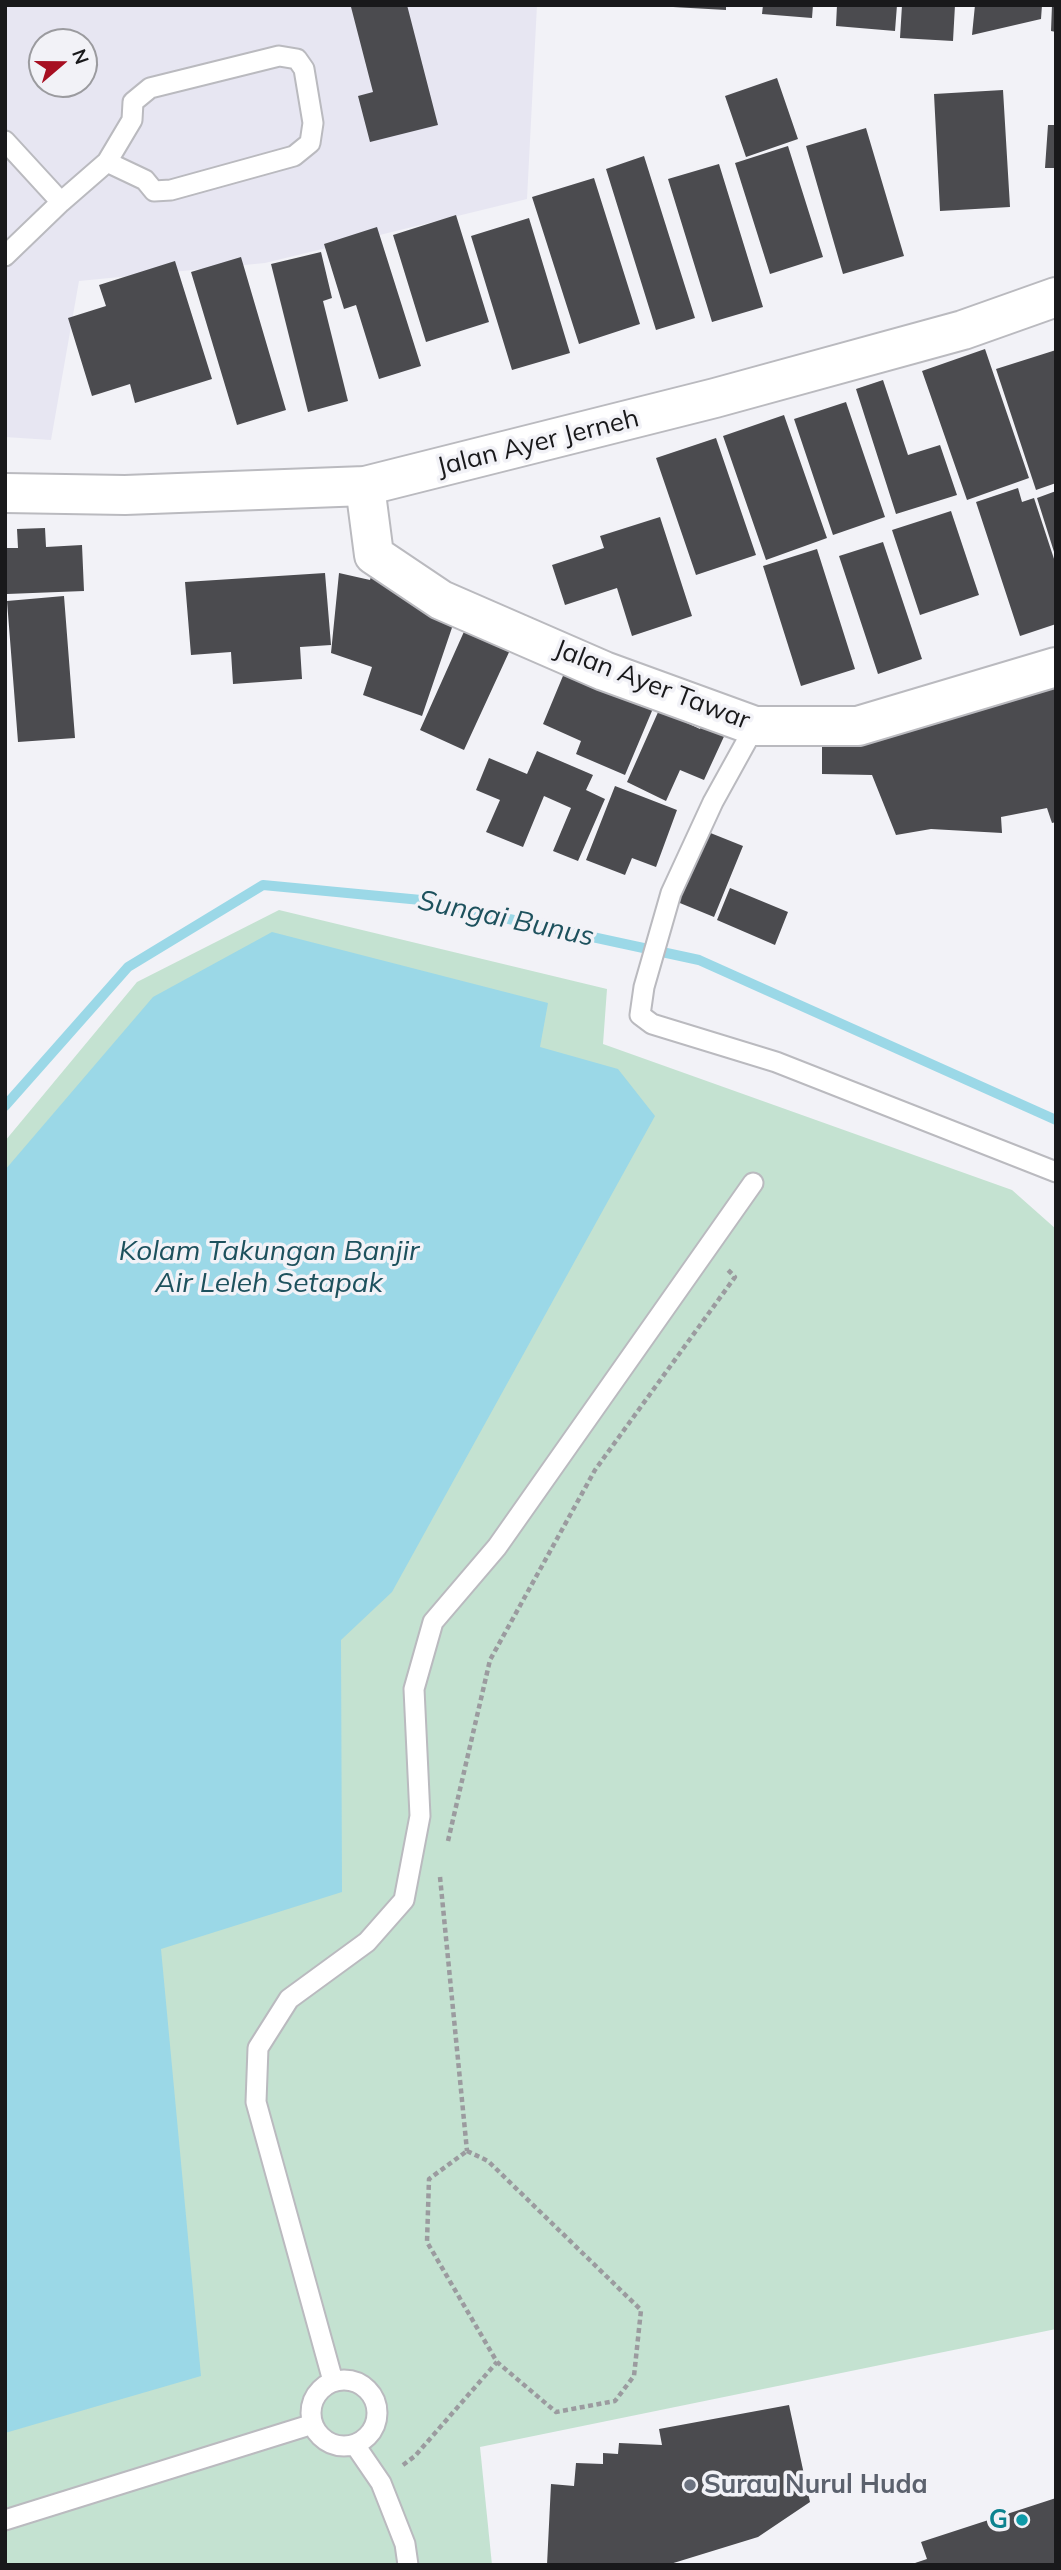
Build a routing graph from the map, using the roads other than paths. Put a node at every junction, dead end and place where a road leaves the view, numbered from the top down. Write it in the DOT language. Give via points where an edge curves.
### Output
graph roads {
  1 [pos="5,141"];
  2 [pos="107,162"];
  3 [pos="61,202"];
  4 [pos="5,256"];
  5 [pos="1056,297"];
  6 [pos="365,486"];
  7 [pos="5,493"];
  8 [pos="1056,667"];
  9 [pos="755,726"];
  10 [pos="1056,1172"];
  11 [pos="753,1183"];
  12 [pos="333,2381"];
  13 [pos="313,2424"];
  14 [pos="355,2445"];
  15 [pos="5,2519"];
  16 [pos="408,2565"];
  1 -- 3 [label="lane"];
  2 -- 2 [label="lane" via="132,120 133,102 150,88 279,56 297,59 304,69 313,123 310,143 294,156 154,191 145,180"];
  2 -- 3 [label="lane"];
  3 -- 4 [label="lane"];
  5 -- 6 [label="main road, Jalan Ayer Jerneh" via="963,330 715,398"];
  6 -- 7 [label="main road, Jalan Ayer Jerneh" via="125,495"];
  6 -- 9 [label="main road, Jalan Ayer Tawar" via="374,555 441,600 604,671"];
  8 -- 9 [label="main road, Jalan Ayer Tawar" via="859,726"];
  9 -- 10 [label="lane" via="671,892 640,1015 652,1024 776,1062"];
  11 -- 12 [label="lane" via="497,1546 433,1622 414,1689 420,1816 404,1900 367,1941 289,1998 258,2048 256,2102"];
  12 -- 13 [label="lane" via="318,2391 311,2407"];
  12 -- 14 [label="lane" via="350,2380 366,2388 376,2402 377,2420 370,2435"];
  13 -- 14 [label="lane" via="322,2438 338,2446"];
  13 -- 15 [label="lane"];
  14 -- 16 [label="lane" via="381,2483 405,2544"];
}
